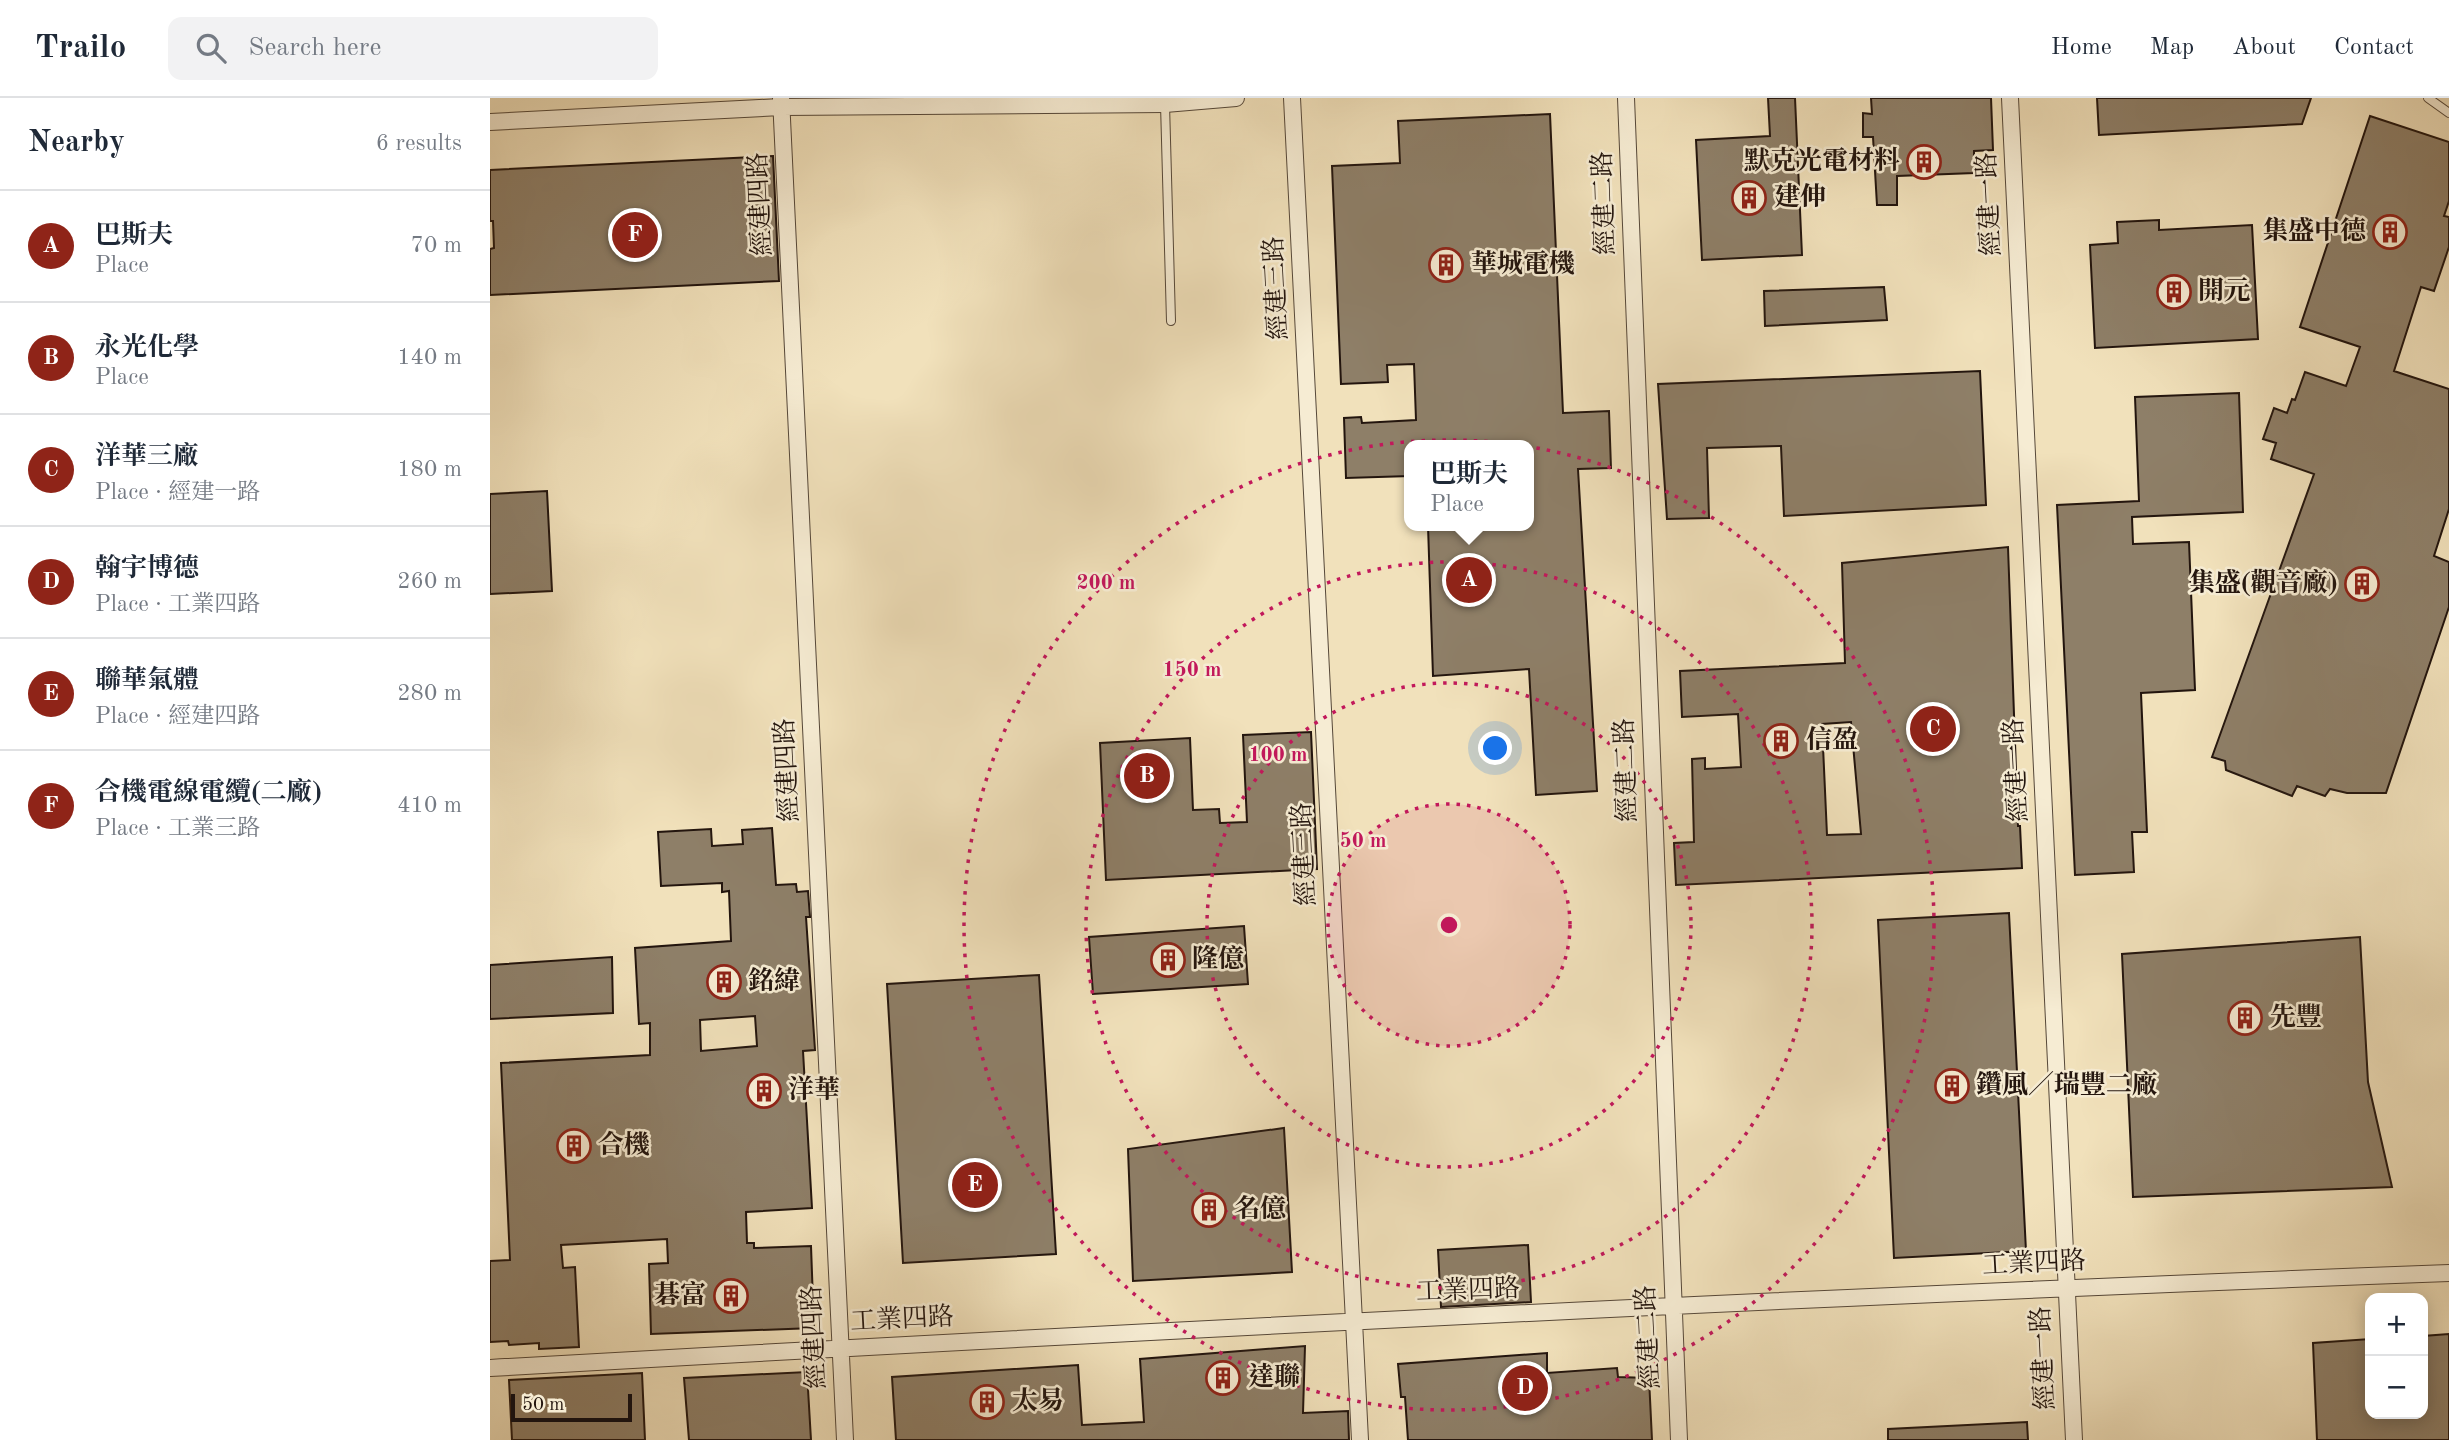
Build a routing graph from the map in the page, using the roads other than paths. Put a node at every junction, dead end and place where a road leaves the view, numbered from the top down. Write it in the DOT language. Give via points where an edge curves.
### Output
graph roads {
  1 [pos="1236,98"];
  2 [pos="1292,98"];
  3 [pos="1626,98"];
  4 [pos="2010,98"];
  5 [pos="2428,98"];
  6 [pos="781,103"];
  7 [pos="1165,104"];
  8 [pos="2449,113"];
  9 [pos="490,122"];
  10 [pos="1171,321"];
  11 [pos="2449,1273"];
  12 [pos="2065,1287"];
  13 [pos="1672,1307"];
  14 [pos="1354,1321"];
  15 [pos="840,1348"];
  16 [pos="490,1368"];
  17 [pos="845,1440"];
  18 [pos="1360,1440"];
  19 [pos="1679,1440"];
  20 [pos="2074,1440"];
  1 -- 7 [label="street"];
  2 -- 14 [label="street, 經建三路"];
  3 -- 13 [label="street, 經建二路"];
  4 -- 12 [label="street, 經建一路"];
  5 -- 8 [label="lane"];
  6 -- 7 [label="street"];
  6 -- 9 [label="street"];
  6 -- 15 [label="street, 經建四路"];
  7 -- 10 [label="lane"];
  11 -- 12 [label="street, 工業四路"];
  12 -- 13 [label="street, 工業四路"];
  12 -- 20 [label="street, 經建一路"];
  13 -- 14 [label="street, 工業四路"];
  13 -- 19 [label="street, 經建二路"];
  14 -- 15 [label="street, 工業四路"];
  14 -- 18 [label="street, 經建三路"];
  15 -- 16 [label="street, 工業四路"];
  15 -- 17 [label="street, 經建四路"];
}
